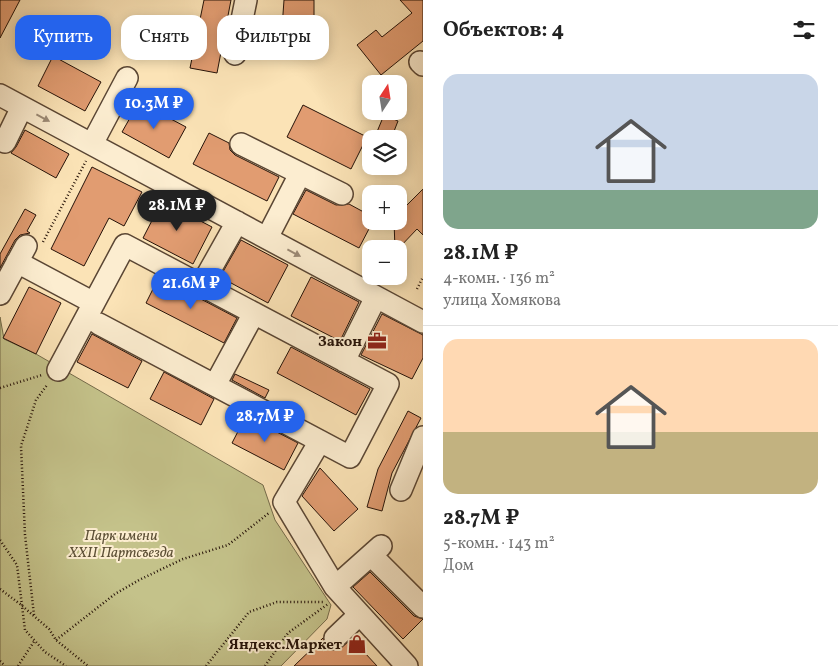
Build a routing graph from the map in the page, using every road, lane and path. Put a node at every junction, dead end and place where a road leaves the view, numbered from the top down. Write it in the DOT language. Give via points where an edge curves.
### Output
graph roads {
  1 [pos="246,0"];
  2 [pos="243,15"];
  3 [pos="127,78"];
  4 [pos="8,104"];
  5 [pos="5,142"];
  6 [pos="241,144"];
  7 [pos="90,150"];
  8 [pos="300,174"];
  9 [pos="342,194"];
  10 [pos="237,222"];
  11 [pos="267,238"];
  12 [pos="24,259"];
  13 [pos="423,277"];
  14 [pos="201,286"];
  15 [pos="417,289"];
  16 [pos="0,294"];
  17 [pos="376,297"];
  18 [pos="94,303"];
  19 [pos="254,313"];
  20 [pos="423,322"];
  21 [pos="99,324"];
  22 [pos="344,361"];
  23 [pos="58,370"];
  24 [pos="215,385"];
  25 [pos="0,388"];
  26 [pos="423,437"];
  27 [pos="320,441"];
  28 [pos="401,490"];
  29 [pos="284,502"];
  30 [pos="0,540"];
  31 [pos="335,587"];
  32 [pos="0,590"];
  33 [pos="20,604"];
  34 [pos="423,607"];
  35 [pos="359,615"];
  36 [pos="34,616"];
  37 [pos="335,638"];
  38 [pos="34,640"];
  39 [pos="56,640"];
  40 [pos="0,661"];
  41 [pos="404,665"];
  42 [pos="5,666"];
  43 [pos="18,666"];
  44 [pos="66,666"];
  45 [pos="88,666"];
  46 [pos="206,666"];
  47 [pos="265,666"];
  1 -- 2 [label="street"];
  3 -- 7 [label="street"];
  4 -- 5 [label="street"];
  4 -- 7 [label="street, one-way"];
  6 -- 8 [label="street"];
  7 -- 10 [label="street"];
  7 -- 12 [label="path"];
  8 -- 9 [label="street"];
  8 -- 11 [label="street"];
  10 -- 11 [label="street"];
  10 -- 14 [label="street"];
  11 -- 17 [label="street, one-way"];
  12 -- 16 [label="street"];
  12 -- 18 [label="street"];
  13 -- 15 [label="path"];
  14 -- 18 [label="street" via="125,245"];
  14 -- 19 [label="street"];
  17 -- 20 [label="street"];
  17 -- 22 [label="street"];
  18 -- 23 [label="street"];
  19 -- 22 [label="street"];
  19 -- 24 [label="street"];
  21 -- 24 [label="street"];
  22 -- 27 [label="street" via="388,384 350,457"];
  23 -- 25 [label="path"];
  23 -- 36 [label="path" via="36,400 22,446 25,535"];
  24 -- 27 [label="street"];
  26 -- 28 [label="street"];
  27 -- 29 [label="street"];
  29 -- 31 [label="street"];
  29 -- 39 [label="path" via="228,545 184,559 115,594"];
  30 -- 33 [label="path" via="16,565"];
  31 -- 34 [label="street" via="376,550"];
  31 -- 35 [label="street"];
  32 -- 33 [label="path"];
  33 -- 36 [label="path"];
  33 -- 38 [label="path" via="25,630"];
  35 -- 37 [label="street"];
  35 -- 41 [label="street"];
  36 -- 39 [label="path"];
  38 -- 43 [label="path"];
  38 -- 44 [label="path"];
  39 -- 45 [label="path"];
  40 -- 42 [label="path"];
  46 -- 47 [label="path" via="249,612 277,602 332,602 288,634"];
}
